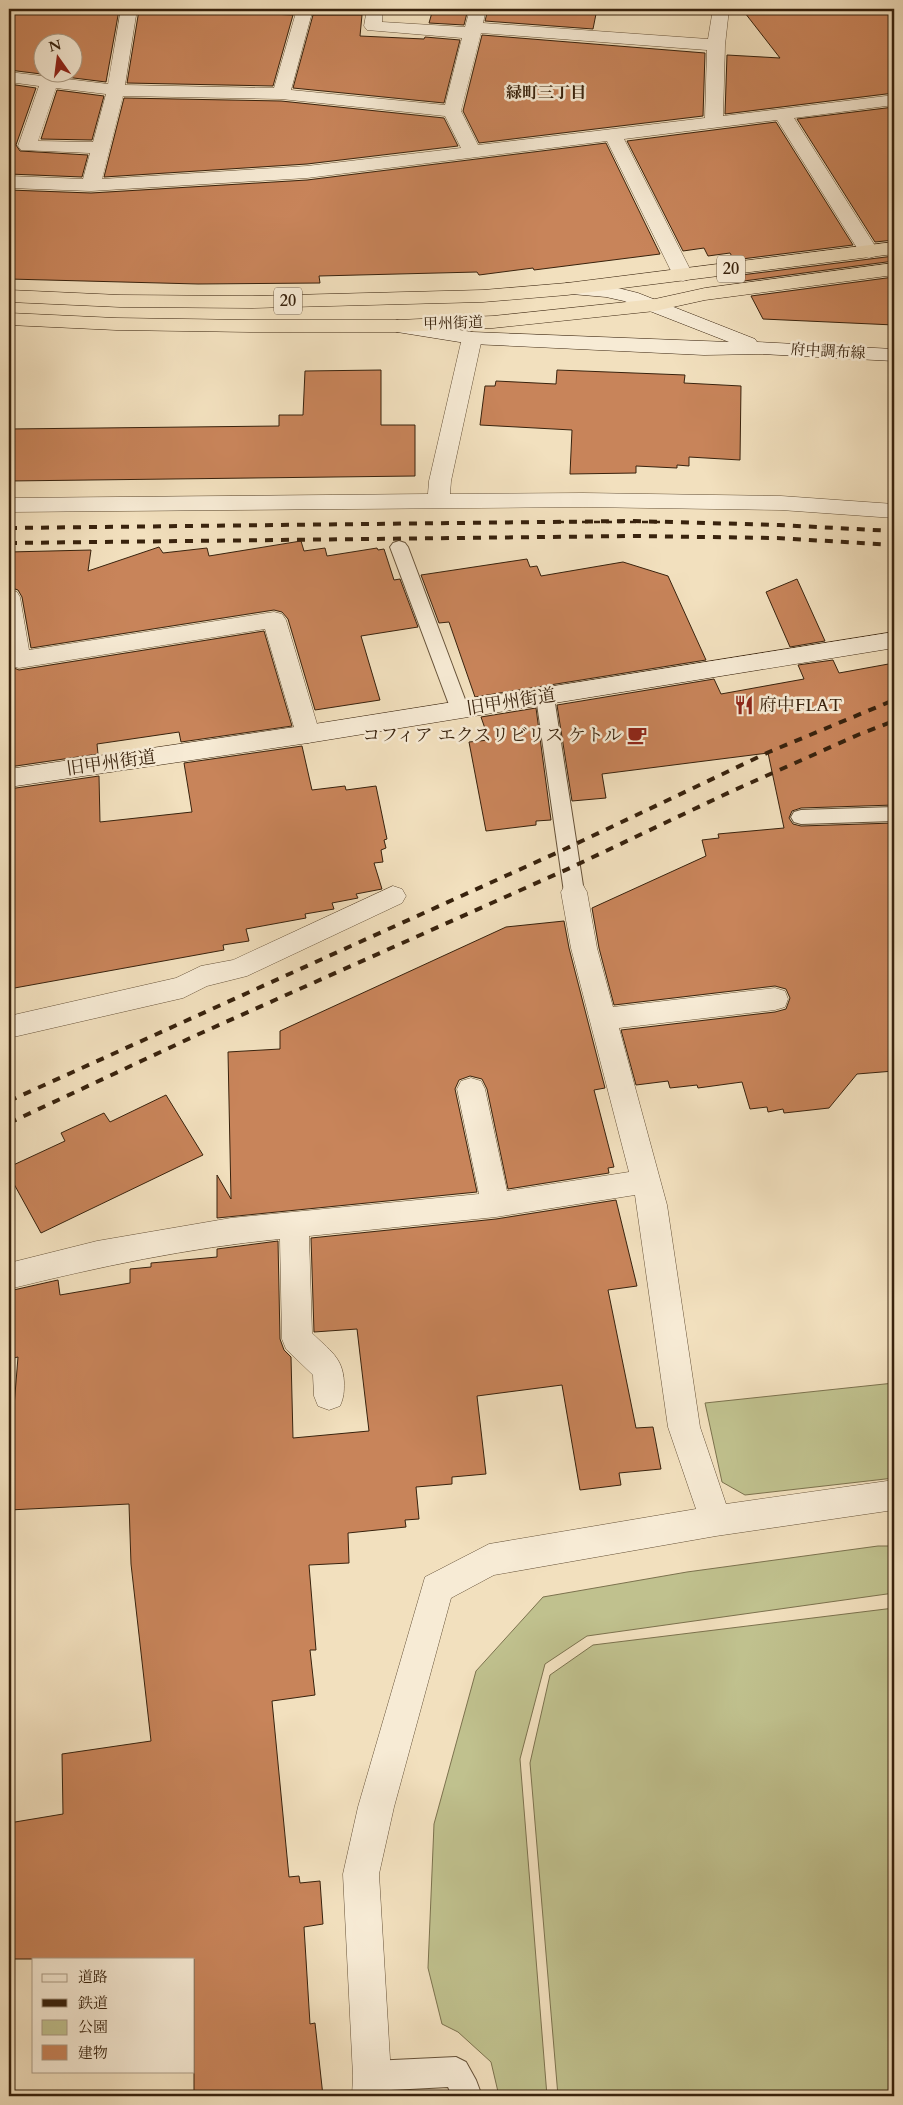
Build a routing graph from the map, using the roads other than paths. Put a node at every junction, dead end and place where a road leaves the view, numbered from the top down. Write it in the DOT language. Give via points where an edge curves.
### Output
graph roads {
  1 [pos="128,9"];
  2 [pos="305,9"];
  3 [pos="375,9"];
  4 [pos="478,9"];
  5 [pos="721,9"];
  6 [pos="472,30"];
  7 [pos="716,44"];
  8 [pos="9,77"];
  9 [pos="32,80"];
  10 [pos="49,82"];
  11 [pos="115,90"];
  12 [pos="281,94"];
  13 [pos="894,100"];
  14 [pos="452,111"];
  15 [pos="782,113"];
  16 [pos="714,121"];
  17 [pos="613,134"];
  18 [pos="101,148"];
  19 [pos="472,151"];
  20 [pos="9,182"];
  21 [pos="91,185"];
  22 [pos="894,248"];
  23 [pos="869,252"];
  24 [pos="894,269"];
  25 [pos="683,275"];
  26 [pos="567,289"];
  27 [pos="705,294"];
  28 [pos="9,296"];
  29 [pos="655,305"];
  30 [pos="9,319"];
  31 [pos="397,326"];
  32 [pos="710,329"];
  33 [pos="472,338"];
  34 [pos="761,348"];
  35 [pos="894,355"];
  36 [pos="438,502"];
  37 [pos="9,505"];
  38 [pos="894,511"];
  39 [pos="399,547"];
  40 [pos="9,597"];
  41 [pos="894,640"];
  42 [pos="545,698"];
  43 [pos="460,710"];
  44 [pos="308,734"];
  45 [pos="9,778"];
  46 [pos="894,814"];
  47 [pos="801,817"];
  48 [pos="574,892"];
  49 [pos="393,896"];
  50 [pos="775,1000"];
  51 [pos="604,1019"];
  52 [pos="9,1027"];
  53 [pos="471,1089"];
  54 [pos="647,1181"];
  55 [pos="496,1206"];
  56 [pos="294,1225"];
  57 [pos="9,1276"];
  58 [pos="330,1396"];
  59 [pos="894,1495"];
  60 [pos="716,1521"];
  61 [pos="371,2086"];
  62 [pos="467,2096"];
  1 -- 11 [label="street"];
  2 -- 12 [label="street"];
  3 -- 6 [label="street" via="373,26"];
  4 -- 6 [label="street"];
  5 -- 7 [label="street"];
  6 -- 7 [label="street"];
  6 -- 14 [label="street"];
  7 -- 16 [label="street"];
  8 -- 9 [label="street"];
  10 -- 11 [label="street"];
  10 -- 18 [label="street" via="27,146"];
  11 -- 12 [label="street"];
  11 -- 18 [label="street"];
  12 -- 14 [label="street"];
  13 -- 15 [label="street"];
  14 -- 19 [label="street"];
  15 -- 16 [label="street"];
  15 -- 23 [label="street"];
  16 -- 17 [label="street"];
  17 -- 19 [label="street"];
  17 -- 25 [label="street"];
  18 -- 21 [label="street"];
  19 -- 21 [label="street" via="307,172"];
  20 -- 21 [label="street"];
  22 -- 23 [label="highway, 甲州街道 / 20"];
  23 -- 25 [label="highway, 甲州街道 / 20"];
  24 -- 27 [label="highway, 甲州街道 / 20"];
  25 -- 26 [label="highway, 甲州街道 / 20"];
  26 -- 28 [label="highway, 甲州街道 / 20" via="445,298 252,302"];
  26 -- 29 [label="street" via="606,292"];
  27 -- 29 [label="highway, 甲州街道 / 20"];
  27 -- 32 [label="street" via="695,309 697,316"];
  29 -- 31 [label="highway, 甲州街道 / 20" via="493,322"];
  29 -- 32 [label="street"];
  30 -- 31 [label="highway, 甲州街道 / 20" via="125,324"];
  31 -- 33 [label="street"];
  32 -- 34 [label="street"];
  33 -- 34 [label="street" via="704,349"];
  33 -- 36 [label="street"];
  34 -- 35 [label="street, 府中調布線"];
  36 -- 37 [label="street"];
  36 -- 38 [label="street" via="782,503"];
  39 -- 43 [label="lane"];
  40 -- 44 [label="street" via="19,660 274,620"];
  41 -- 42 [label="street, 旧甲州街道"];
  42 -- 43 [label="street, 旧甲州街道"];
  42 -- 48 [label="lane"];
  43 -- 44 [label="street, 旧甲州街道"];
  44 -- 45 [label="street, 旧甲州街道"];
  46 -- 47 [label="lane"];
  48 -- 51 [label="street" via="584,948"];
  49 -- 52 [label="street" via="238,968 201,978 183,987"];
  50 -- 51 [label="street"];
  51 -- 54 [label="street"];
  53 -- 55 [label="street"];
  54 -- 55 [label="street"];
  54 -- 60 [label="street" via="684,1427"];
  55 -- 56 [label="street"];
  56 -- 57 [label="street" via="98,1254"];
  56 -- 58 [label="street" via="297,1339 328,1369"];
  59 -- 60 [label="street"];
  60 -- 61 [label="street" via="489,1560 437,1588 376,1807 361,1874"];
  61 -- 62 [label="lane" via="456,2072"];
}
